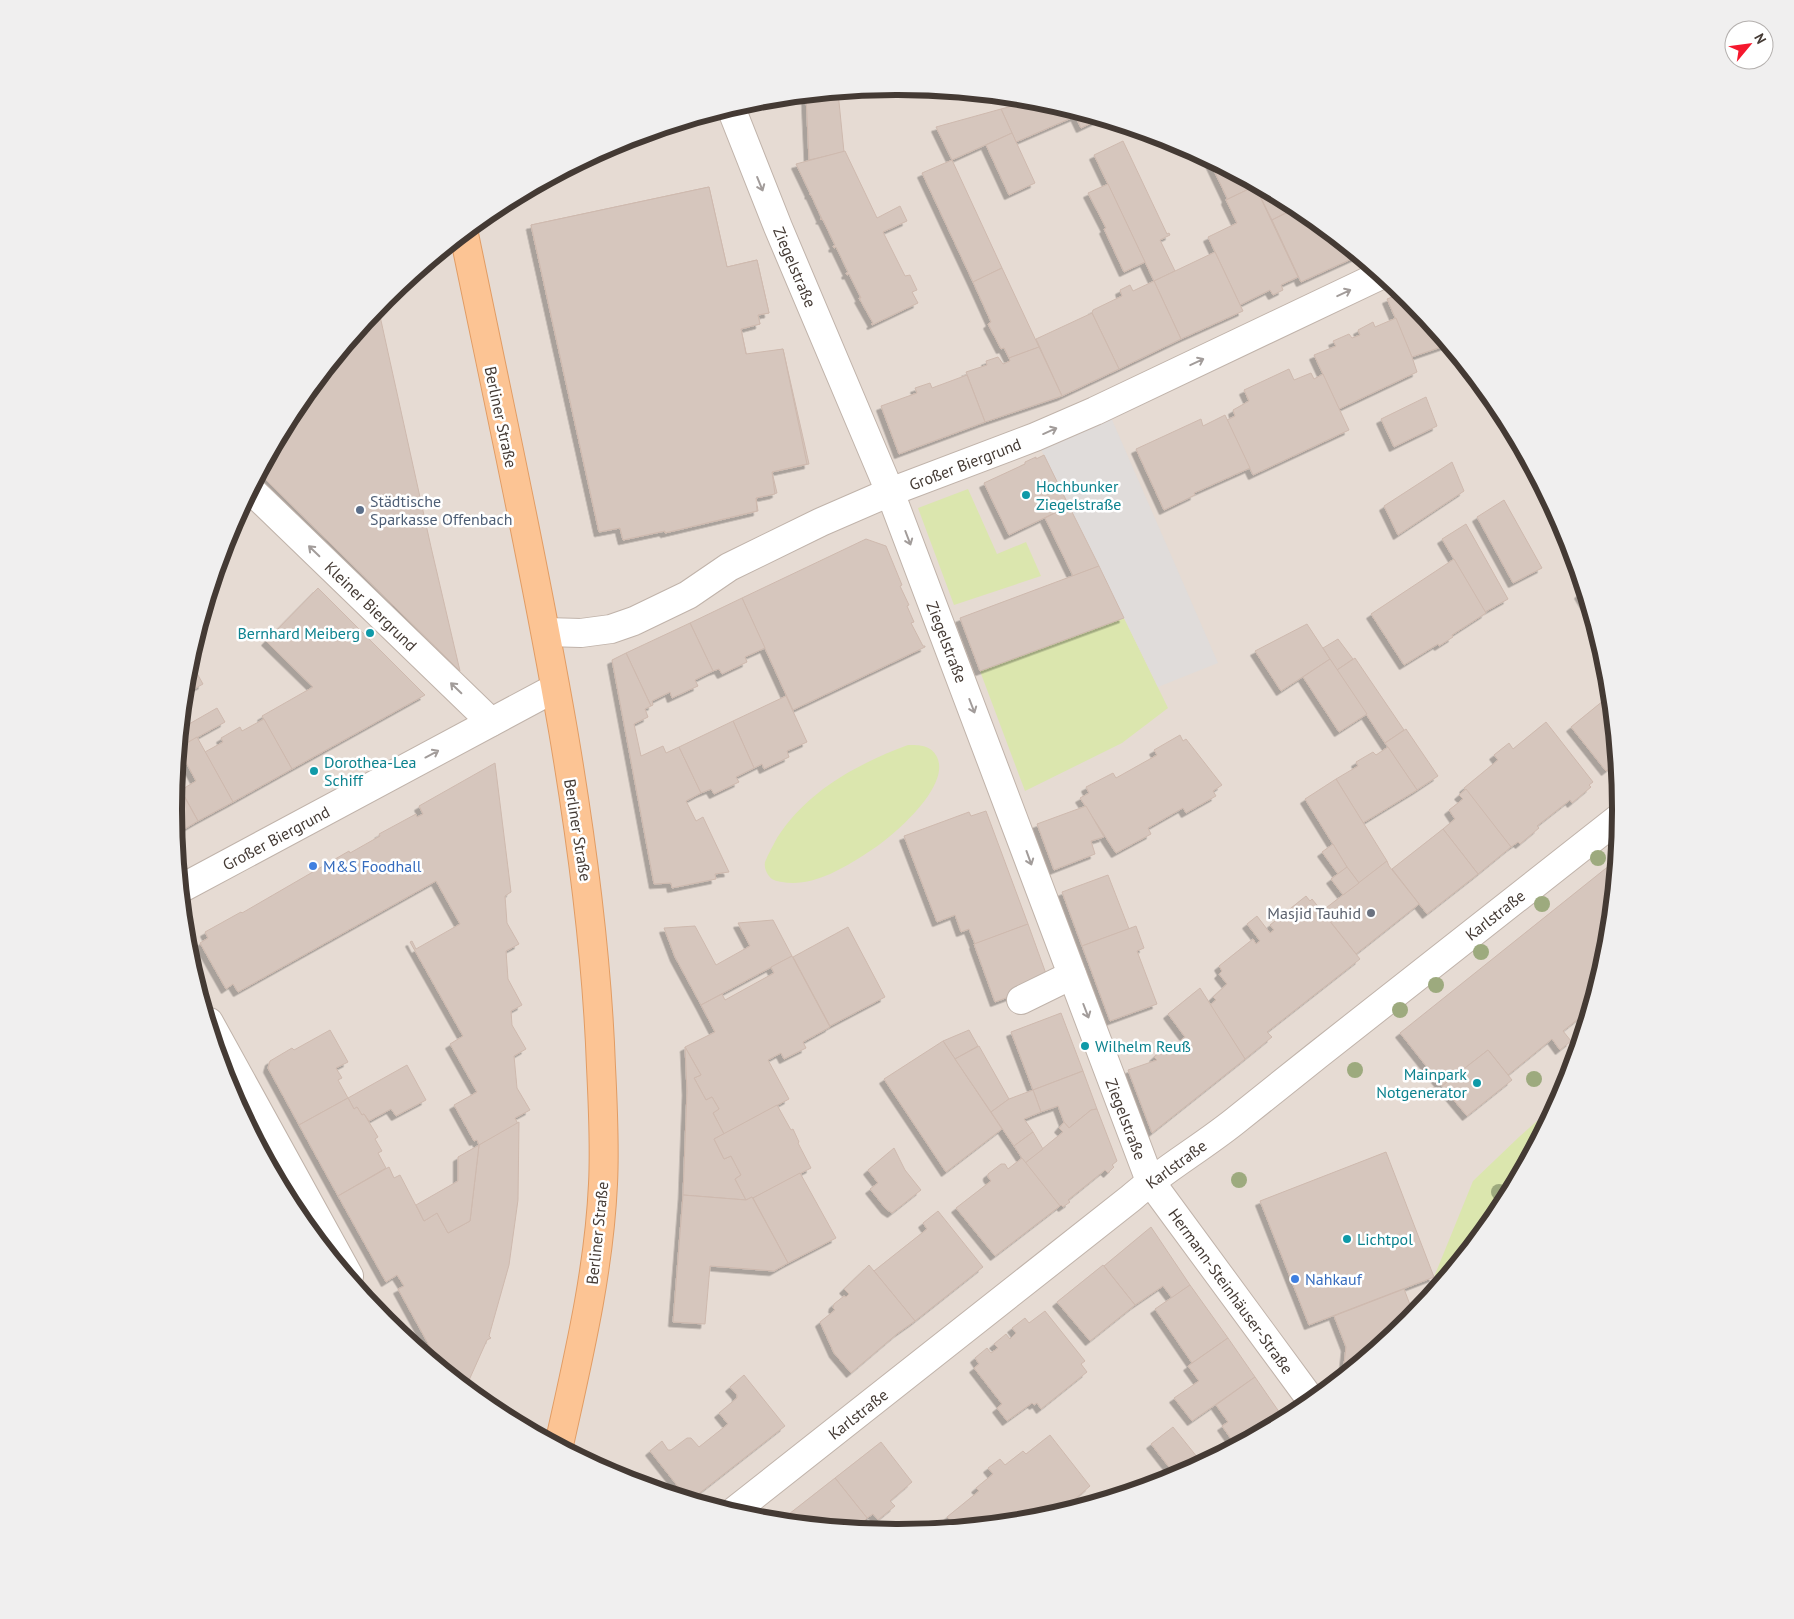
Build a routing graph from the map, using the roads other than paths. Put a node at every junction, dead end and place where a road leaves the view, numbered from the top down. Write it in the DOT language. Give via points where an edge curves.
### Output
graph roads {
  1 [pos="733,114"];
  2 [pos="465,241"];
  3 [pos="1374,278"];
  4 [pos="890,492"];
  5 [pos="256,494"];
  6 [pos="546,632"];
  7 [pos="555,688"];
  8 [pos="491,722"];
  9 [pos="1611,823"];
  10 [pos="187,885"];
  11 [pos="1072,975"];
  12 [pos="1021,1000"];
  13 [pos="223,1047"];
  14 [pos="1150,1181"];
  15 [pos="317,1226"];
  16 [pos="1308,1394"];
  17 [pos="561,1438"];
  18 [pos="740,1506"];
  1 -- 4 [label="street, Ziegelstraße, one-way"];
  2 -- 6 [label="main road, Berliner Straße"];
  4 -- 3 [label="street, Großer Biergrund, one-way" via="1035,438"];
  4 -- 6 [label="street, Großer Biergrund" via="729,567 688,595 634,621 612,629 581,633"];
  4 -- 11 [label="street, Ziegelstraße, one-way"];
  8 -- 5 [label="street, Kleiner Biergrund, one-way"];
  6 -- 7 [label="main road, Berliner Straße"];
  7 -- 8 [label="street, Großer Biergrund"];
  7 -- 17 [label="main road, Berliner Straße" via="590,906 603,1109 599,1238"];
  10 -- 8 [label="street, Großer Biergrund, one-way"];
  9 -- 14 [label="street, Karlstraße" via="1232,1124"];
  11 -- 12 [label="street"];
  11 -- 14 [label="street, Ziegelstraße, one-way"];
  13 -- 15 [label="street"];
  14 -- 16 [label="street, Hermann-Steinhäuser-Straße"];
  14 -- 18 [label="street, Karlstraße"];
}
